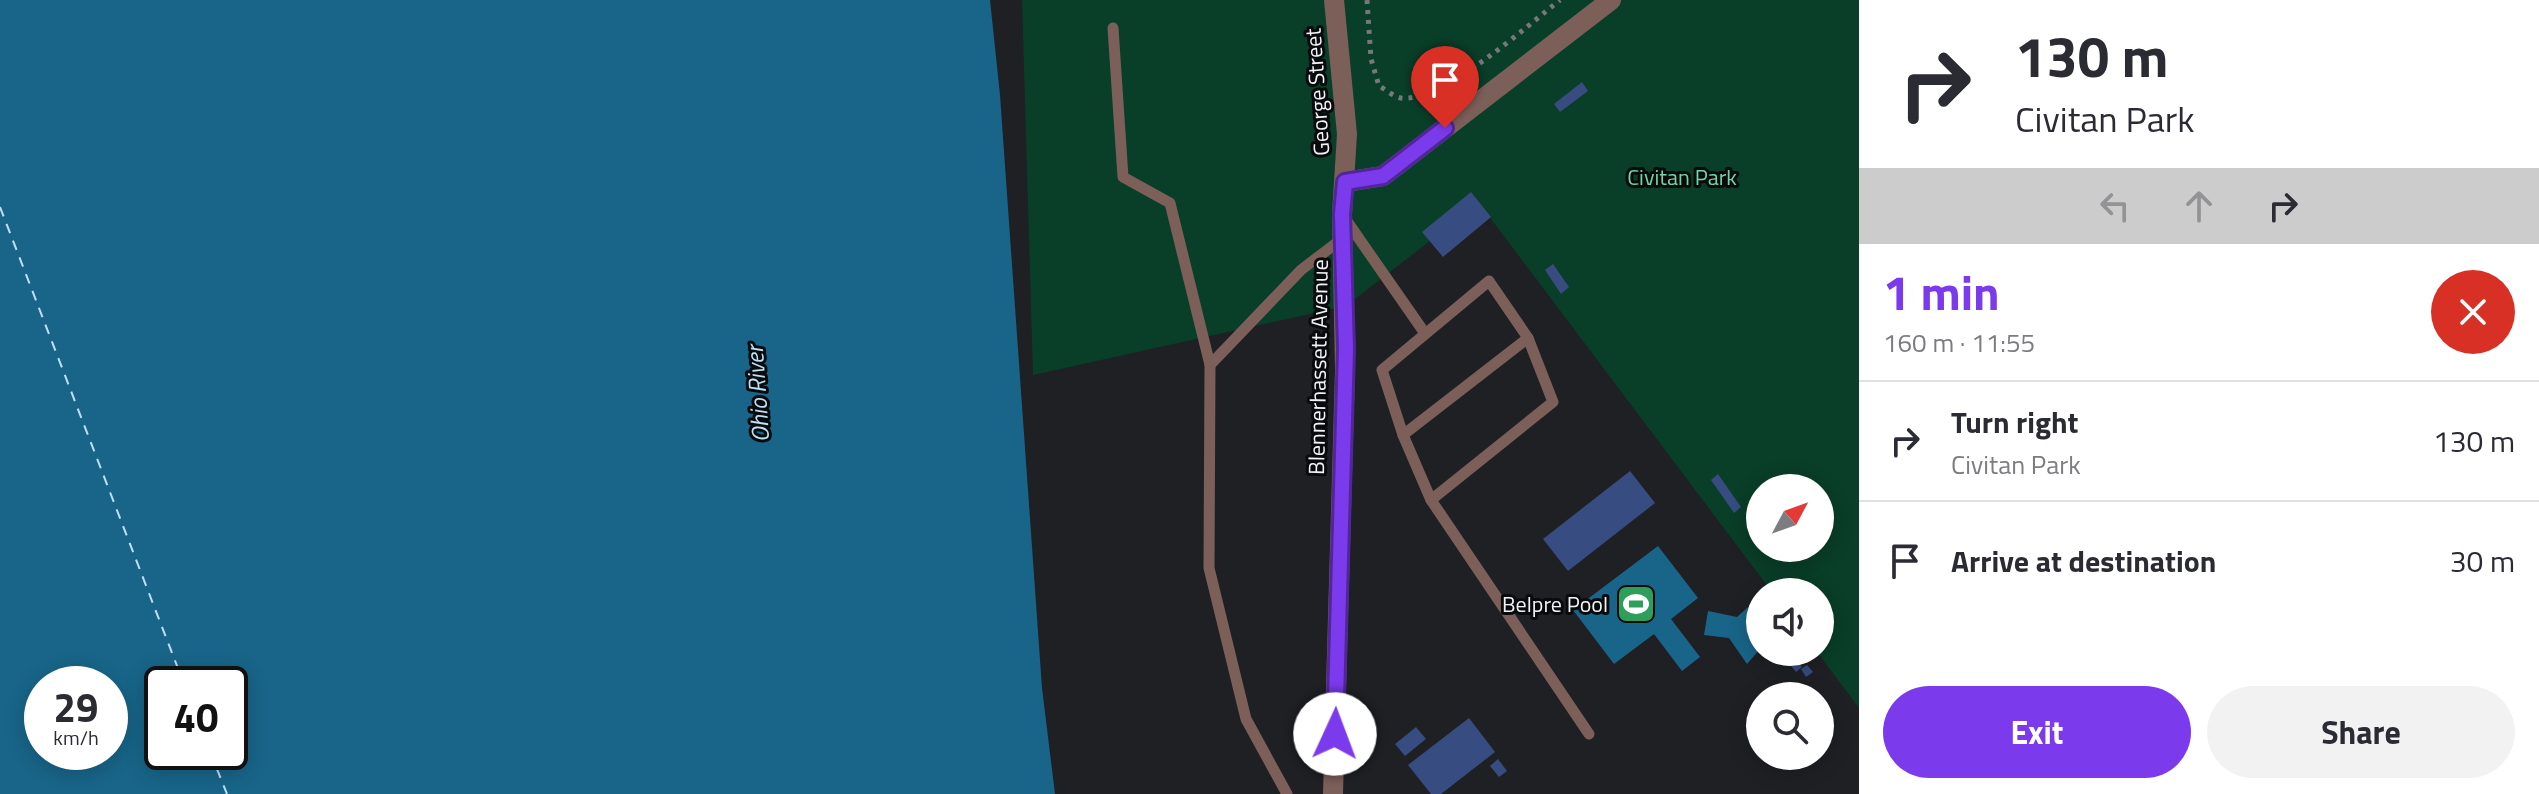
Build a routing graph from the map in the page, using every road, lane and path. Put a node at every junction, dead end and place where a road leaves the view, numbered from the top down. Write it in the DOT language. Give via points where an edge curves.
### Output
graph roads {
  1 [pos="1334,0"];
  2 [pos="1367,0"];
  3 [pos="1560,0"];
  4 [pos="1611,0"];
  5 [pos="1113,28"];
  6 [pos="1345,182"];
  7 [pos="1342,214"];
  8 [pos="1344,237"];
  9 [pos="1424,332"];
  10 [pos="1528,338"];
  11 [pos="1210,365"];
  12 [pos="1403,435"];
  13 [pos="1431,500"];
  14 [pos="1589,734"];
  15 [pos="1287,794"];
  16 [pos="1333,794"];
  1 -- 6 [label="street, George Street" via="1347,134"];
  2 -- 3 [label="path" via="1371,59 1379,86 1400,98 1430,93 1478,64"];
  4 -- 6 [label="street" via="1383,176"];
  5 -- 11 [label="lane" via="1123,177 1170,203"];
  6 -- 7 [label="street, Blennerhassett Avenue"];
  7 -- 8 [label="street, Blennerhassett Avenue"];
  7 -- 9 [label="lane"];
  8 -- 11 [label="lane" via="1301,270"];
  8 -- 16 [label="street, Blennerhassett Avenue"];
  9 -- 10 [label="lane" via="1489,281"];
  9 -- 12 [label="lane" via="1382,370"];
  10 -- 12 [label="lane"];
  10 -- 13 [label="lane" via="1553,402"];
  11 -- 15 [label="lane" via="1209,568 1246,719"];
  12 -- 13 [label="lane"];
  13 -- 14 [label="lane"];
}
